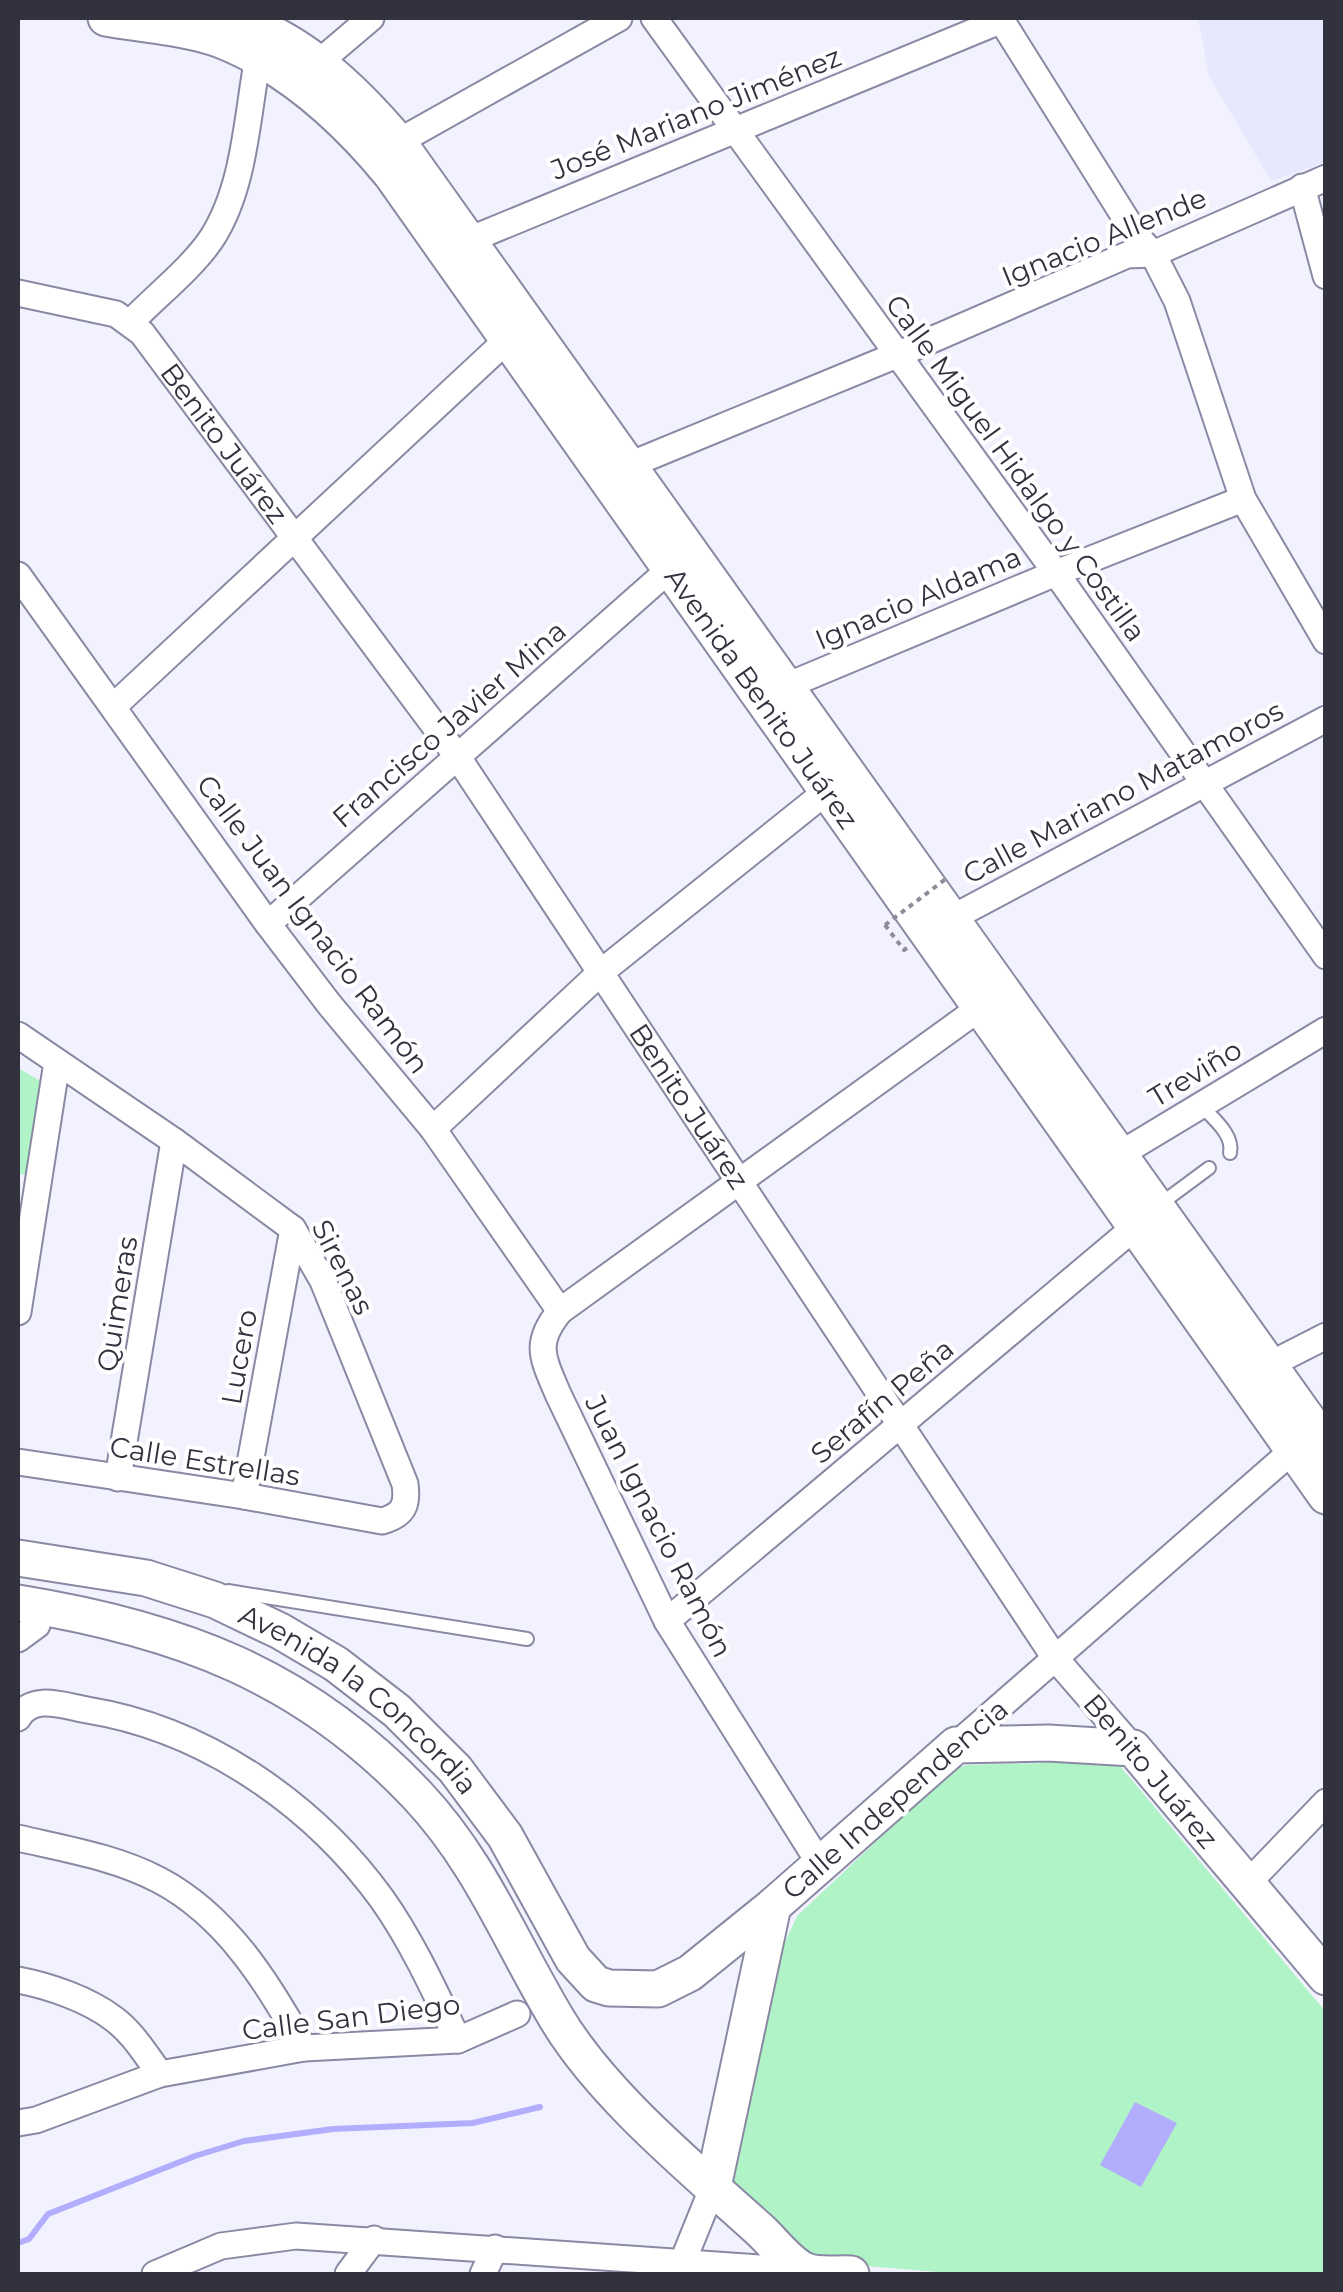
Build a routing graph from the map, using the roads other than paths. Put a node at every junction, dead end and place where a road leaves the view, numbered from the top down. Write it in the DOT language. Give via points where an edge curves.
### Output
graph roads {
  1 [pos="106,18"];
  2 [pos="234,18"];
  3 [pos="371,18"];
  4 [pos="619,18"];
  5 [pos="654,18"];
  6 [pos="1001,19"];
  7 [pos="258,57"];
  8 [pos="318,64"];
  9 [pos="734,129"];
  10 [pos="398,142"];
  11 [pos="1315,195"];
  12 [pos="469,240"];
  13 [pos="1153,254"];
  14 [pos="1326,276"];
  15 [pos="18,292"];
  16 [pos="130,322"];
  17 [pos="507,340"];
  18 [pos="899,354"];
  19 [pos="628,466"];
  20 [pos="1243,499"];
  21 [pos="294,538"];
  22 [pos="670,569"];
  23 [pos="1056,573"];
  24 [pos="18,575"];
  25 [pos="1326,641"];
  26 [pos="784,687"];
  27 [pos="114,706"];
  28 [pos="1326,719"];
  29 [pos="457,756"];
  30 [pos="1202,784"];
  31 [pos="828,791"];
  32 [pos="950,920"];
  33 [pos="268,924"];
  34 [pos="1326,956"];
  35 [pos="600,973"];
  36 [pos="981,1007"];
  37 [pos="1326,1030"];
  38 [pos="18,1035"];
  39 [pos="57,1062"];
  40 [pos="1200,1104"];
  41 [pos="433,1128"];
  42 [pos="174,1141"];
  43 [pos="1230,1153"];
  44 [pos="1108,1162"];
  45 [pos="1209,1168"];
  46 [pos="740,1180"];
  47 [pos="1146,1216"];
  48 [pos="293,1229"];
  49 [pos="18,1312"];
  50 [pos="560,1312"];
  51 [pos="1326,1336"];
  52 [pos="1269,1365"];
  53 [pos="899,1426"];
  54 [pos="1309,1448"];
  55 [pos="18,1462"];
  56 [pos="118,1478"];
  57 [pos="244,1496"];
  58 [pos="1326,1496"];
  59 [pos="382,1521"];
  60 [pos="32,1561"];
  61 [pos="146,1578"];
  62 [pos="29,1605"];
  63 [pos="667,1620"];
  64 [pos="528,1638"];
  65 [pos="18,1639"];
  66 [pos="1055,1658"];
  67 [pos="18,1718"];
  68 [pos="956,1745"];
  69 [pos="1133,1748"];
  70 [pos="1326,1802"];
  71 [pos="18,1838"];
  72 [pos="820,1864"];
  73 [pos="1247,1884"];
  74 [pos="773,1906"];
  75 [pos="1326,1977"];
  76 [pos="18,1980"];
  77 [pos="596,1984"];
  78 [pos="517,2014"];
  79 [pos="558,2021"];
  80 [pos="458,2040"];
  81 [pos="304,2048"];
  82 [pos="160,2074"];
  83 [pos="18,2123"];
  84 [pos="712,2187"];
  85 [pos="374,2240"];
  86 [pos="496,2248"];
  87 [pos="683,2261"];
  88 [pos="723,2271"];
  89 [pos="805,2271"];
  90 [pos="155,2274"];
  91 [pos="348,2274"];
  92 [pos="484,2274"];
  93 [pos="851,2274"];
  1 -- 7 [label="main road, Avenida Benito Juárez" via="218,38"];
  2 -- 8 [label="main road, Avenida Benito Juárez"];
  3 -- 8 [label="street"];
  4 -- 10 [label="street"];
  5 -- 9 [label="street, Calle Miguel Hidalgo y Costilla"];
  6 -- 9 [label="street, José Mariano Jiménez"];
  6 -- 13 [label="street"];
  7 -- 16 [label="street" via="223,218 210,242"];
  7 -- 17 [label="main road, Avenida Benito Juárez" via="360,137"];
  8 -- 10 [label="main road, Avenida Benito Juárez"];
  9 -- 12 [label="street, José Mariano Jiménez"];
  9 -- 18 [label="street, Calle Miguel Hidalgo y Costilla"];
  10 -- 12 [label="main road, Avenida Benito Juárez"];
  11 -- 13 [label="street, Ignacio Allende"];
  11 -- 14 [label="street"];
  12 -- 19 [label="main road, Avenida Benito Juárez"];
  13 -- 18 [label="street, Ignacio Allende" via="1127,254"];
  13 -- 20 [label="street" via="1176,301"];
  15 -- 16 [label="street"];
  16 -- 21 [label="street, Benito Juárez"];
  17 -- 21 [label="street"];
  17 -- 22 [label="main road, Avenida Benito Juárez"];
  18 -- 19 [label="street, Ignacio Allende"];
  18 -- 23 [label="street, Calle Miguel Hidalgo y Costilla"];
  19 -- 26 [label="main road, Avenida Benito Juárez"];
  20 -- 23 [label="street, Ignacio Aldama"];
  20 -- 25 [label="street"];
  21 -- 27 [label="street"];
  21 -- 29 [label="street, Benito Juárez"];
  22 -- 29 [label="street, Francisco Javier Mina"];
  22 -- 31 [label="main road, Avenida Benito Juárez"];
  23 -- 26 [label="street, Ignacio Aldama"];
  23 -- 30 [label="street, Calle Miguel Hidalgo y Costilla"];
  24 -- 27 [label="street, Calle Juan Ignacio Ramón"];
  26 -- 32 [label="main road, Avenida Benito Juárez"];
  27 -- 33 [label="street, Calle Juan Ignacio Ramón"];
  28 -- 30 [label="street, Calle Mariano Matamoros"];
  29 -- 33 [label="street, Francisco Javier Mina"];
  29 -- 35 [label="street, Benito Juárez"];
  30 -- 32 [label="street, Calle Mariano Matamoros"];
  30 -- 34 [label="street, Calle Miguel Hidalgo y Costilla"];
  31 -- 35 [label="street"];
  31 -- 36 [label="main road, Avenida Benito Juárez"];
  32 -- 44 [label="main road, Avenida Benito Juárez"];
  33 -- 41 [label="street, Calle Juan Ignacio Ramón"];
  35 -- 41 [label="street"];
  35 -- 46 [label="street, Benito Juárez"];
  36 -- 44 [label="main road, Avenida Benito Juárez"];
  36 -- 46 [label="street"];
  37 -- 40 [label="street, Treviño"];
  38 -- 39 [label="street, Sirenas"];
  39 -- 42 [label="street, Sirenas"];
  39 -- 49 [label="street"];
  40 -- 43 [label="lane" via="1226,1133"];
  40 -- 44 [label="street, Treviño"];
  41 -- 50 [label="street, Calle Juan Ignacio Ramón"];
  42 -- 48 [label="street, Sirenas"];
  42 -- 56 [label="street, Quimeras"];
  44 -- 47 [label="main road, Avenida Benito Juárez"];
  45 -- 47 [label="lane"];
  46 -- 50 [label="street"];
  46 -- 53 [label="street, Benito Juárez"];
  47 -- 52 [label="main road, Avenida Benito Juárez"];
  47 -- 53 [label="street, Serafín Peña"];
  47 -- 54 [label="main road, Avenida Benito Juárez"];
  48 -- 57 [label="street, Lucero"];
  48 -- 59 [label="street, Sirenas" via="323,1281 405,1484 404,1509"];
  50 -- 63 [label="street, Juan Ignacio Ramón" via="547,1328 543,1360"];
  51 -- 52 [label="street"];
  52 -- 54 [label="main road, Avenida Benito Juárez"];
  53 -- 63 [label="street, Serafín Peña"];
  53 -- 66 [label="street, Benito Juárez"];
  54 -- 58 [label="main road, Avenida Benito Juárez"];
  54 -- 66 [label="street, Calle Independencia"];
  55 -- 56 [label="street, Calle Estrellas"];
  56 -- 57 [label="street, Calle Estrellas"];
  57 -- 59 [label="street, Calle Estrellas"];
  60 -- 61 [label="main road, Avenida la Concordia"];
  60 -- 62 [label="main road"];
  61 -- 64 [label="lane"];
  61 -- 77 [label="main road, Avenida la Concordia" via="215,1600 280,1632 336,1664 396,1711 455,1770 506,1836 573,1959"];
  62 -- 65 [label="street" via="38,1625"];
  62 -- 79 [label="main road, Avenida la Concordia" via="147,1630 236,1662 284,1686 356,1738 459,1842"];
  63 -- 72 [label="street, Juan Ignacio Ramón"];
  66 -- 68 [label="street, Calle Independencia"];
  66 -- 69 [label="street, Benito Juárez"];
  67 -- 80 [label="street" via="39,1702 173,1734 248,1772 307,1815 382,1900"];
  68 -- 69 [label="main road"];
  68 -- 72 [label="main road, Calle Independencia"];
  69 -- 73 [label="main road, Benito Juárez"];
  70 -- 73 [label="street"];
  71 -- 81 [label="street" via="95,1855 161,1881 246,1956"];
  72 -- 74 [label="main road, Calle Independencia"];
  73 -- 75 [label="main road, Benito Juárez"];
  74 -- 77 [label="main road" via="675,1983 641,1990"];
  74 -- 84 [label="main road, Calle Independencia"];
  76 -- 82 [label="street" via="114,2018"];
  77 -- 79 [label="main road"];
  78 -- 80 [label="street, Calle San Diego"];
  79 -- 84 [label="main road, Avenida la Concordia" via="624,2102"];
  80 -- 81 [label="street, Calle San Diego"];
  81 -- 82 [label="street, Calle San Diego"];
  82 -- 83 [label="street, Calle San Diego"];
  84 -- 87 [label="street, Calle Independencia"];
  84 -- 89 [label="main road, Avenida la Concordia"];
  85 -- 86 [label="street"];
  85 -- 90 [label="street" via="248,2240"];
  85 -- 91 [label="street"];
  86 -- 87 [label="street"];
  86 -- 92 [label="street"];
  87 -- 88 [label="street"];
  88 -- 89 [label="street"];
  89 -- 93 [label="main road"];
}
